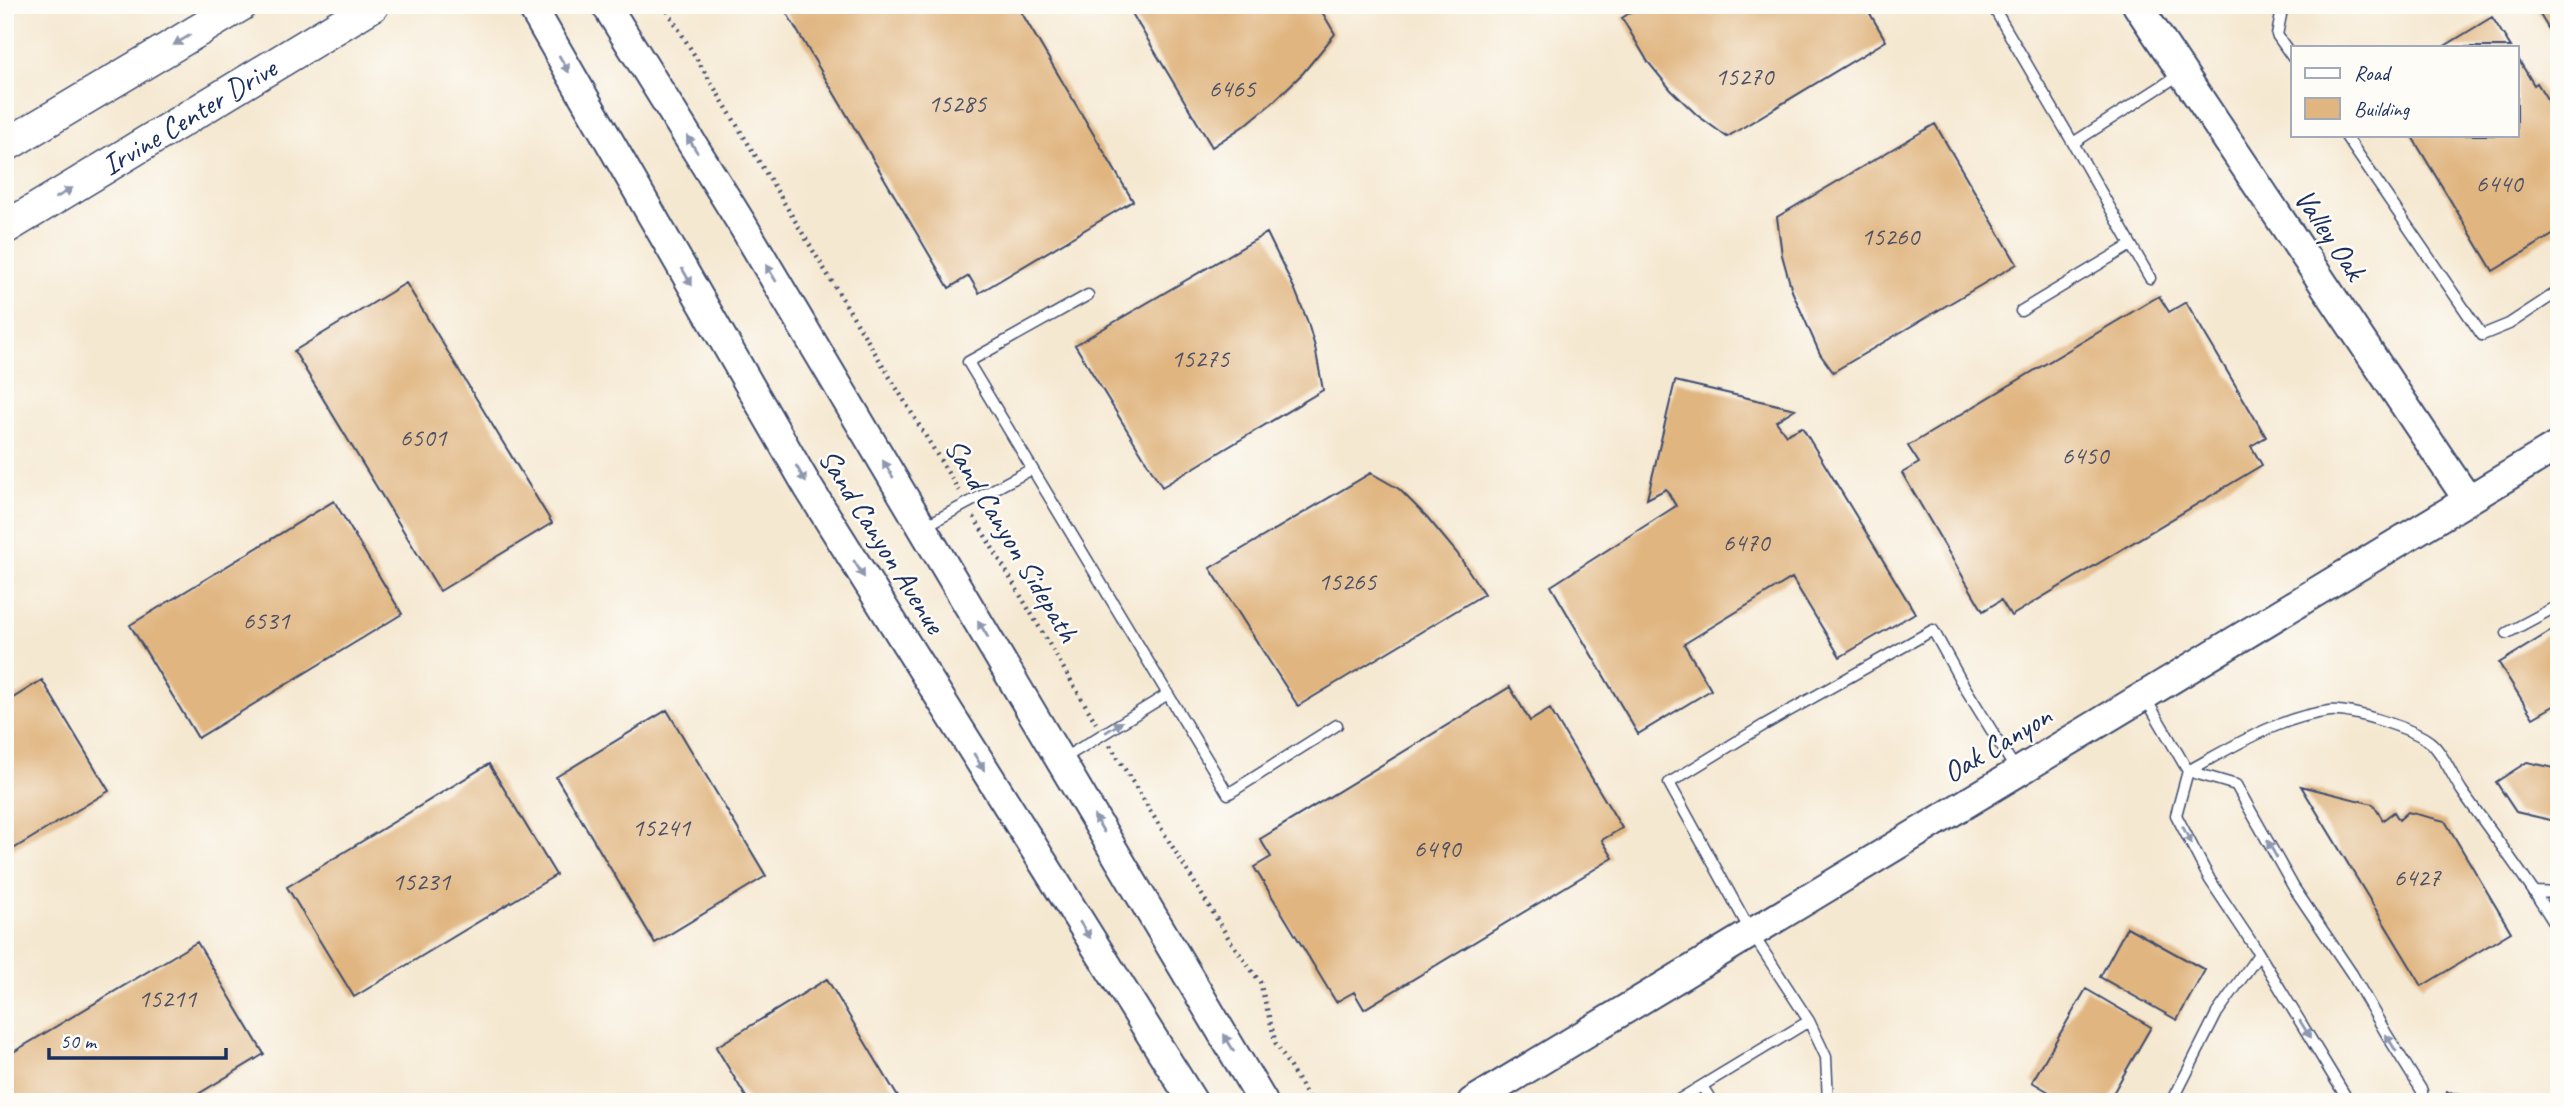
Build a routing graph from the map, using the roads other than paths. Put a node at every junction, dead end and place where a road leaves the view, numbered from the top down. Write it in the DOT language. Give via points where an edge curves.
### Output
graph roads {
  1 [pos="240,5"];
  2 [pos="373,5"];
  3 [pos="531,5"];
  4 [pos="606,5"];
  5 [pos="1992,5"];
  6 [pos="2137,5"];
  7 [pos="2283,5"];
  8 [pos="2291,55"];
  9 [pos="2183,74"];
  10 [pos="2346,136"];
  11 [pos="2073,144"];
  12 [pos="5,146"];
  13 [pos="5,228"];
  14 [pos="2131,245"];
  15 [pos="2150,278"];
  16 [pos="2559,291"];
  17 [pos="1088,295"];
  18 [pos="2021,311"];
  19 [pos="2559,445"];
  20 [pos="1031,469"];
  21 [pos="2468,500"];
  22 [pos="922,527"];
  23 [pos="2559,605"];
  24 [pos="2507,633"];
  25 [pos="1167,694"];
  26 [pos="2144,695"];
  27 [pos="1336,725"];
  28 [pos="1060,760"];
  29 [pos="2017,771"];
  30 [pos="2188,771"];
  31 [pos="2536,892"];
  32 [pos="2559,893"];
  33 [pos="2559,931"];
  34 [pos="1751,932"];
  35 [pos="2259,954"];
  36 [pos="1809,1021"];
  37 [pos="1702,1086"];
  38 [pos="1192,1102"];
  39 [pos="1264,1102"];
  40 [pos="1472,1102"];
  41 [pos="1675,1102"];
  42 [pos="1712,1102"];
  43 [pos="1828,1102"];
  44 [pos="2172,1102"];
  45 [pos="2349,1102"];
  46 [pos="2422,1102"];
  1 -- 12 [label="main road, one-way"];
  13 -- 2 [label="main road, Irvine Center Drive, one-way"];
  3 -- 38 [label="main road, Sand Canyon Avenue, one-way" via="808,486"];
  22 -- 4 [label="main road, Sand Canyon Avenue, one-way"];
  5 -- 11 [label="lane"];
  6 -- 9 [label="main road, Valley Oak"];
  7 -- 8 [label="lane" via="2277,35"];
  9 -- 11 [label="lane"];
  9 -- 21 [label="main road, Valley Oak"];
  10 -- 16 [label="lane" via="2482,335 2509,324"];
  11 -- 14 [label="lane"];
  14 -- 15 [label="lane"];
  14 -- 18 [label="lane"];
  17 -- 20 [label="lane" via="968,362"];
  19 -- 21 [label="main road, Oak Canyon"];
  20 -- 22 [label="lane"];
  20 -- 25 [label="lane"];
  21 -- 26 [label="main road, Oak Canyon"];
  28 -- 22 [label="main road, Sand Canyon Avenue, one-way"];
  23 -- 24 [label="lane"];
  25 -- 27 [label="lane" via="1228,794"];
  28 -- 25 [label="lane, one-way"];
  26 -- 29 [label="main road, Oak Canyon"];
  26 -- 30 [label="lane"];
  39 -- 28 [label="main road, Sand Canyon Avenue, one-way"];
  29 -- 34 [label="main road, Oak Canyon"];
  29 -- 34 [label="lane" via="1933,630 1669,783"];
  30 -- 31 [label="lane" via="2281,724 2331,711 2369,717 2431,743"];
  30 -- 35 [label="lane, one-way" via="2176,815 2210,880"];
  46 -- 30 [label="lane, one-way" via="2423,1091 2294,888 2236,785"];
  31 -- 32 [label="lane"];
  31 -- 33 [label="lane"];
  34 -- 36 [label="lane"];
  34 -- 40 [label="main road, Oak Canyon"];
  35 -- 44 [label="lane" via="2217,1013"];
  35 -- 45 [label="lane, one-way"];
  36 -- 37 [label="lane"];
  36 -- 43 [label="lane" via="1826,1057"];
  37 -- 41 [label="lane"];
  37 -- 42 [label="lane"];
}
